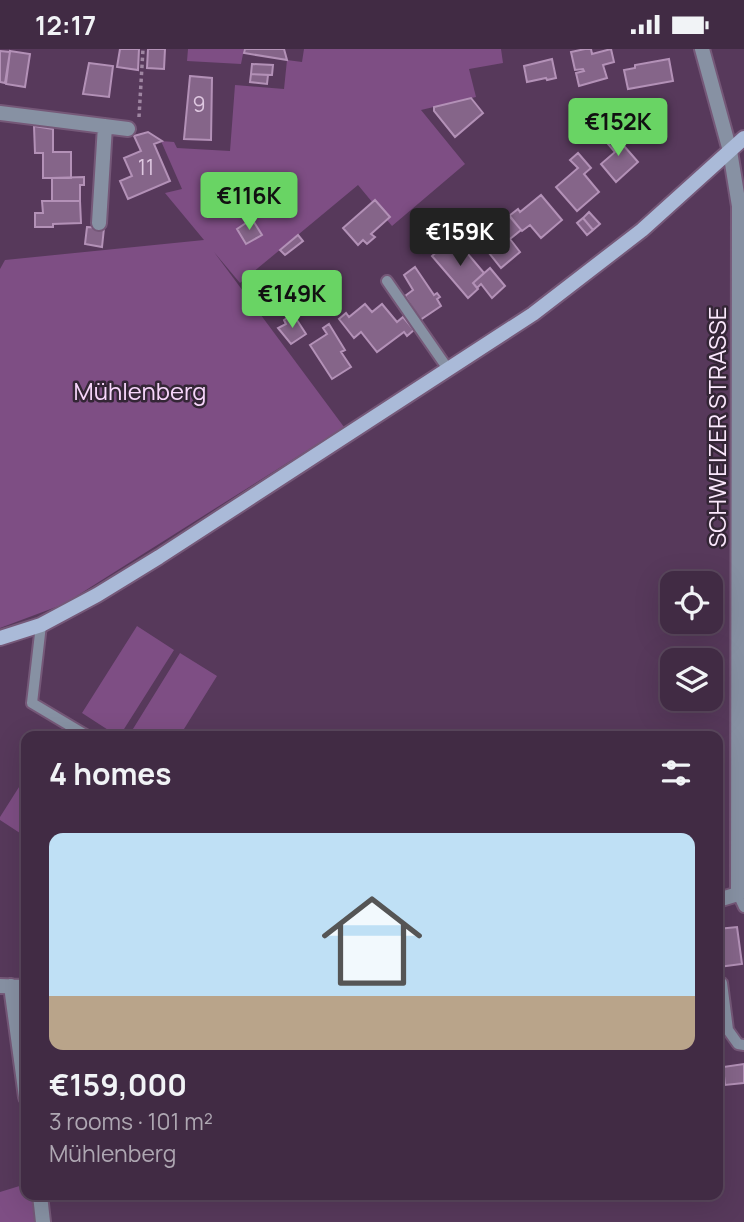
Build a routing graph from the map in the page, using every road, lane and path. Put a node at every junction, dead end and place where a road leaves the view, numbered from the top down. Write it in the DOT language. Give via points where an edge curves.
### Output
graph roads {
  1 [pos="143,49"];
  2 [pos="702,49"];
  3 [pos="0,113"];
  4 [pos="105,126"];
  5 [pos="128,129"];
  6 [pos="744,138"];
  7 [pos="730,152"];
  8 [pos="99,223"];
  9 [pos="387,281"];
  10 [pos="449,369"];
  11 [pos="41,625"];
  12 [pos="0,638"];
  13 [pos="79,731"];
  14 [pos="742,898"];
  15 [pos="723,900"];
  16 [pos="12,986"];
  17 [pos="723,991"];
  18 [pos="744,1045"];
  19 [pos="21,1057"];
  20 [pos="41,1200"];
  21 [pos="43,1222"];
  1 -- 5 [label="path" via="139,119 134,129"];
  2 -- 7 [label="street, SCHWEIZER STRASSE"];
  3 -- 4 [label="street"];
  4 -- 5 [label="street"];
  4 -- 8 [label="street"];
  6 -- 7 [label="street"];
  7 -- 10 [label="street" via="584,275"];
  7 -- 14 [label="street, SCHWEIZER STRASSE" via="738,206"];
  9 -- 10 [label="lane"];
  10 -- 11 [label="street" via="159,557"];
  11 -- 12 [label="street"];
  11 -- 13 [label="lane" via="33,703"];
  14 -- 15 [label="street"];
  16 -- 19 [label="street"];
  17 -- 18 [label="lane" via="728,1030"];
  20 -- 21 [label="street"];
}
